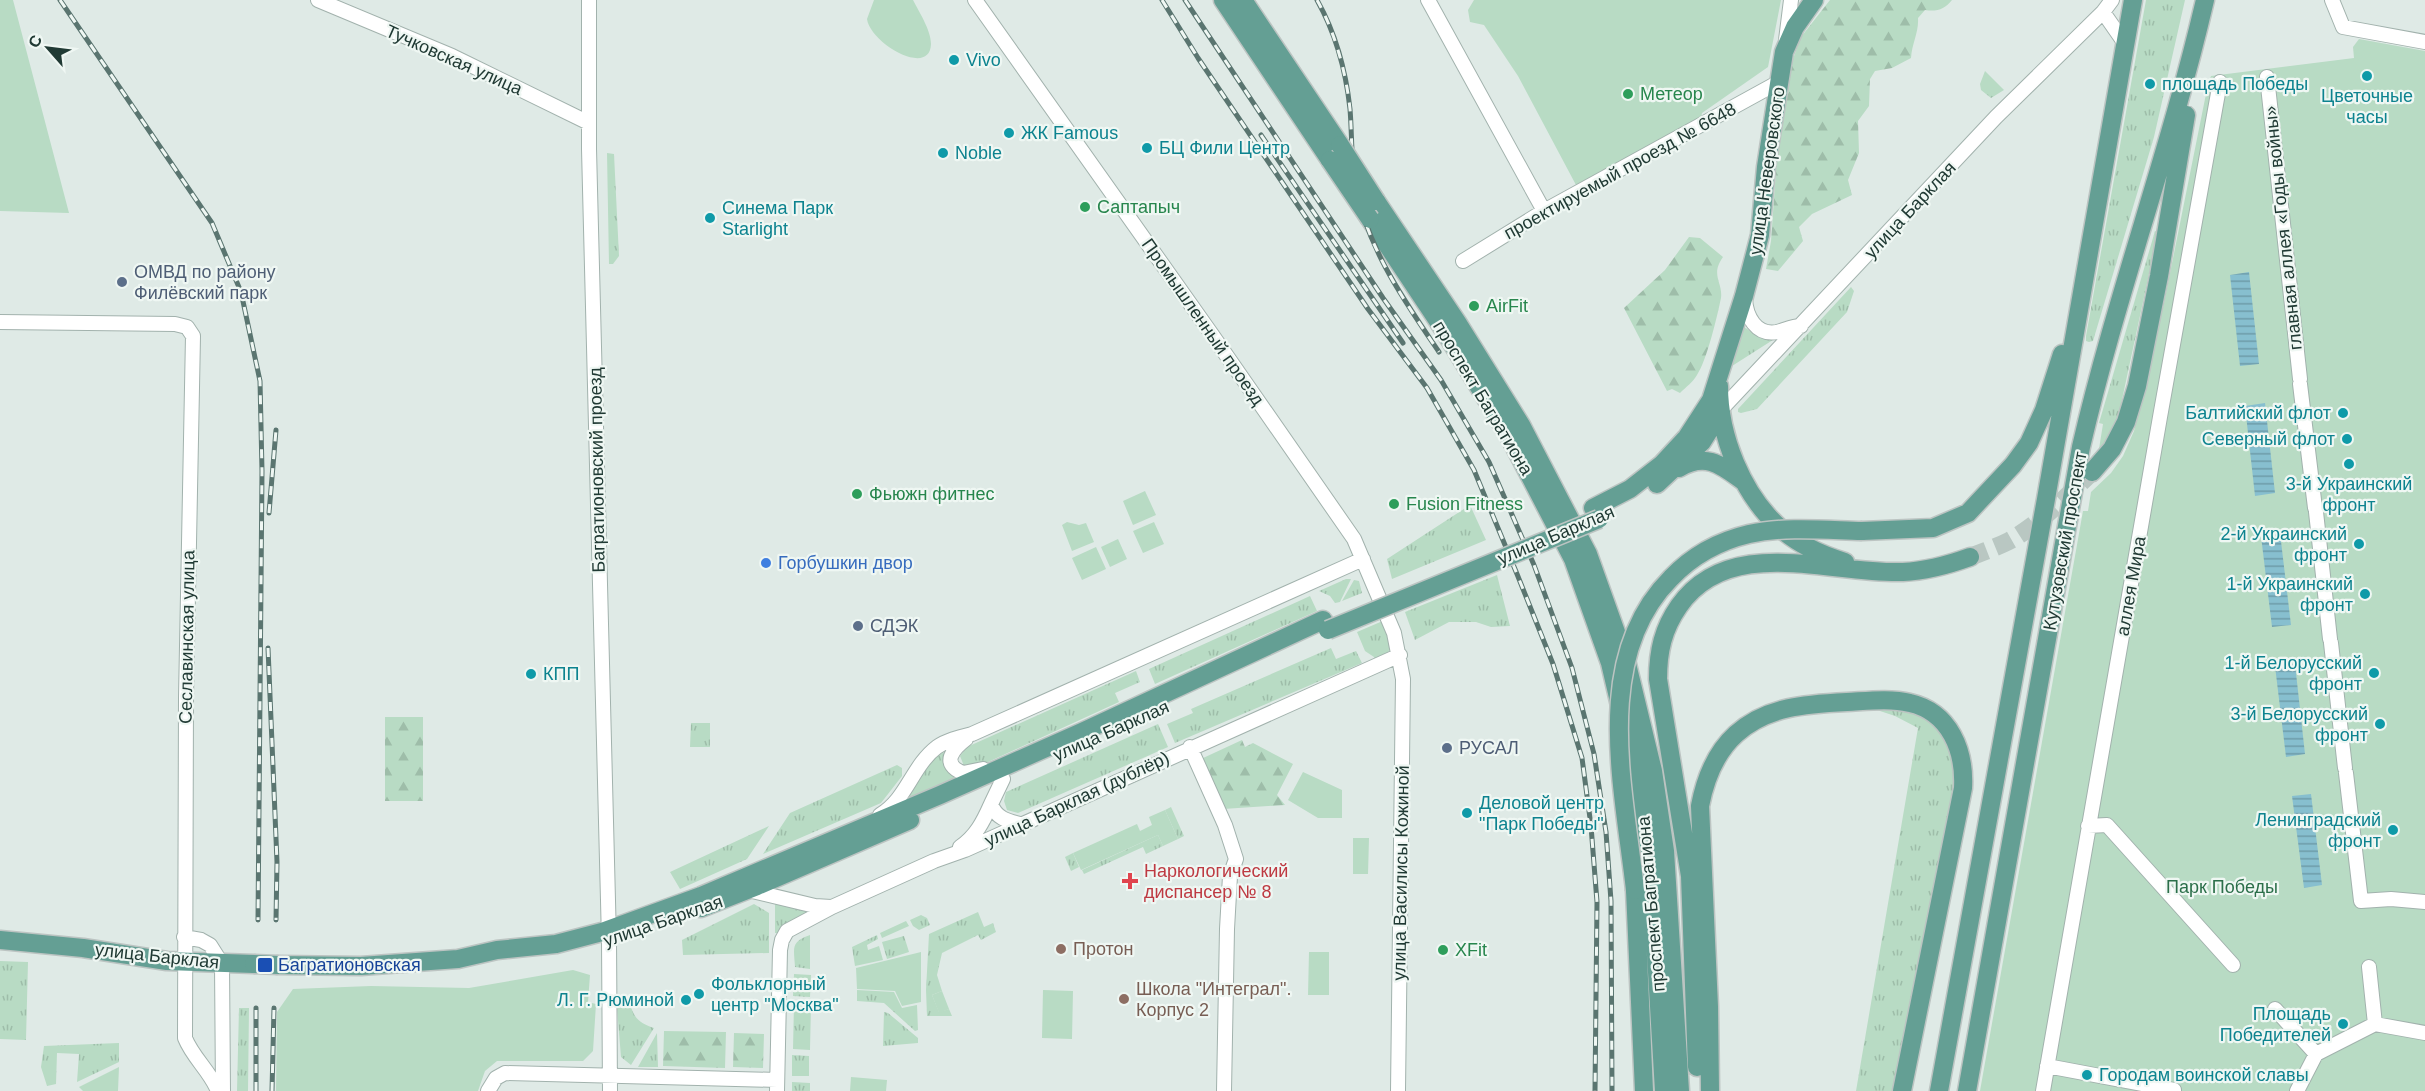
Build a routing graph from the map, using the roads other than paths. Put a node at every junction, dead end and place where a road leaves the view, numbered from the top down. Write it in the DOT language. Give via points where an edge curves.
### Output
graph roads {
  1 [pos="318,0"];
  2 [pos="589,0"];
  3 [pos="975,0"];
  4 [pos="1222,0"];
  5 [pos="1243,0"];
  6 [pos="1428,0"];
  7 [pos="1791,0"];
  8 [pos="1814,0"];
  9 [pos="2112,0"];
  10 [pos="2133,0"];
  11 [pos="2205,1"];
  12 [pos="2334,6"];
  13 [pos="2103,12"];
  14 [pos="2425,42"];
  15 [pos="2126,45"];
  16 [pos="1784,52"];
  17 [pos="2266,77"];
  18 [pos="1779,82"];
  19 [pos="2220,82"];
  20 [pos="589,123"];
  21 [pos="1335,152"];
  22 [pos="1544,212"];
  23 [pos="1463,261"];
  24 [pos="2086,269"];
  25 [pos="1744,297"];
  26 [pos="0,322"];
  27 [pos="1801,326"];
  28 [pos="1719,381"];
  29 [pos="1721,412"];
  30 [pos="1687,437"];
  31 [pos="2092,472"];
  32 [pos="1665,477"];
  33 [pos="1745,483"];
  34 [pos="1596,514"];
  35 [pos="1970,557"];
  36 [pos="1364,560"];
  37 [pos="1876,571"];
  38 [pos="1400,655"];
  39 [pos="972,734"];
  40 [pos="1190,747"];
  41 [pos="1007,772"];
  42 [pos="991,804"];
  43 [pos="1020,824"];
  44 [pos="863,826"];
  45 [pos="2088,826"];
  46 [pos="934,861"];
  47 [pos="748,890"];
  48 [pos="2425,902"];
  49 [pos="832,907"];
  50 [pos="609,935"];
  51 [pos="184,937"];
  52 [pos="0,940"];
  53 [pos="184,962"];
  54 [pos="222,964"];
  55 [pos="2234,965"];
  56 [pos="2369,967"];
  57 [pos="2275,1009"];
  58 [pos="2375,1024"];
  59 [pos="2425,1033"];
  60 [pos="2316,1054"];
  61 [pos="2048,1066"];
  62 [pos="610,1084"];
  63 [pos="777,1086"];
  64 [pos="2174,1090"];
  65 [pos="220,1091"];
  66 [pos="488,1091"];
  67 [pos="1224,1091"];
  68 [pos="1398,1091"];
  69 [pos="1644,1091"];
  70 [pos="1664,1091"];
  71 [pos="1680,1091"];
  72 [pos="1698,1091"];
  73 [pos="1710,1091"];
  74 [pos="1902,1091"];
  75 [pos="1939,1091"];
  76 [pos="1967,1091"];
  77 [pos="2043,1091"];
  78 [pos="2297,1091"];
  1 -- 20 [label="street, Тучковская улица" via="452,56"];
  2 -- 20 [label="street, Багратионовский проезд"];
  3 -- 36 [label="street, Промышленный проезд" via="1257,399 1354,539"];
  4 -- 21 [label="main road, проспект Багратиона"];
  5 -- 21 [label="main road, проспект Багратиона"];
  6 -- 22 [label="street"];
  7 -- 16 [label="street, улица Неверовского"];
  8 -- 16 [label="main road" via="1794,27"];
  9 -- 13 [label="street, улица Барклая"];
  10 -- 15 [label="main road, Кутузовский проспект"];
  11 -- 31 [label="main road" via="2137,386 2126,422 2112,449"];
  11 -- 76 [label="main road, Кутузовский проспект" via="2081,447"];
  12 -- 14 [label="street" via="2343,27"];
  13 -- 15 [label="street"];
  13 -- 27 [label="street, улица Барклая" via="1996,117"];
  15 -- 24 [label="main road, Кутузовский проспект"];
  16 -- 18 [label="main road, улица Неверовского"];
  17 -- 48 [label="street, главная аллея «Годы войны»" via="2361,901"];
  18 -- 22 [label="street, проектируемый проезд № 6648"];
  18 -- 25 [label="main road, улица Неверовского" via="1760,235"];
  19 -- 45 [label="street, аллея Мира"];
  20 -- 50 [label="street, Багратионовский проезд"];
  21 -- 70 [label="main road, проспект Багратиона, bridge" via="1370,219 1508,434 1573,559 1610,663 1650,853"];
  21 -- 71 [label="main road, проспект Багратиона, bridge" via="1376,201 1457,322 1521,426 1588,554 1626,660 1653,771 1665,850"];
  22 -- 23 [label="street, проектируемый проезд № 6648"];
  24 -- 69 [label="main road, bridge" via="2044,410 2029,443 1968,513 1920,530 1749,534 1687,561 1660,588 1641,618 1622,672 1618,702 1635,891"];
  24 -- 75 [label="main road, Кутузовский проспект"];
  25 -- 27 [label="street" via="1747,316 1762,331"];
  25 -- 28 [label="main road, улица Неверовского"];
  26 -- 51 [label="street, Сеславинская улица" via="175,324 187,327 193,336"];
  27 -- 29 [label="street, улица Барклая"];
  28 -- 29 [label="main road"];
  28 -- 30 [label="main road, улица Неверовского"];
  29 -- 30 [label="street, улица Барклая"];
  29 -- 32 [label="main road, улица Барклая" via="1702,442"];
  29 -- 33 [label="main road"];
  30 -- 34 [label="main road, улица Барклая" via="1646,477"];
  32 -- 33 [label="main road" via="1701,460 1718,464"];
  32 -- 34 [label="main road, улица Барклая" via="1636,499"];
  33 -- 37 [label="main road" via="1780,529 1807,547"];
  34 -- 41 [label="main road, улица Барклая" via="1326,625"];
  35 -- 37 [label="main road" via="1930,568"];
  36 -- 38 [label="street, Промышленный проезд"];
  36 -- 39 [label="street"];
  37 -- 72 [label="main road" via="1777,562 1736,567 1701,582 1685,597 1663,636 1658,679 1690,876"];
  38 -- 40 [label="street, улица Барклая (дублёр)"];
  38 -- 68 [label="street, улица Василисы Кожиной" via="1403,738"];
  39 -- 41 [label="street" via="951,754 951,762 958,771"];
  39 -- 44 [label="street" via="939,746 917,770 897,802"];
  40 -- 43 [label="street, улица Барклая (дублёр)"];
  40 -- 67 [label="street" via="1236,859 1230,876 1227,930"];
  41 -- 42 [label="street"];
  41 -- 44 [label="main road, улица Барклая"];
  41 -- 47 [label="main road, улица Барклая"];
  42 -- 43 [label="street" via="998,817"];
  42 -- 46 [label="street" via="973,837"];
  43 -- 46 [label="street, улица Барклая (дублёр)"];
  44 -- 50 [label="main road, улица Барклая"];
  45 -- 55 [label="street" via="2107,825"];
  45 -- 61 [label="street, аллея Мира"];
  46 -- 49 [label="street, улица Барклая (дублёр)"];
  47 -- 49 [label="street"];
  47 -- 50 [label="main road, улица Барклая"];
  49 -- 63 [label="street, улица Барклая (дублёр)" via="787,931 782,940"];
  50 -- 54 [label="main road, улица Барклая, bridge" via="579,949 542,957 380,965"];
  50 -- 62 [label="street, Багратионовский проезд"];
  51 -- 53 [label="street, Сеславинская улица"];
  51 -- 54 [label="street" via="210,945"];
  52 -- 53 [label="main road, улица Барклая"];
  53 -- 54 [label="main road, улица Барклая"];
  53 -- 65 [label="street, Сеславинская улица" via="185,1038"];
  54 -- 65 [label="street, Сеславинская улица"];
  56 -- 58 [label="street"];
  57 -- 60 [label="street"];
  58 -- 59 [label="street"];
  58 -- 60 [label="street"];
  60 -- 78 [label="street"];
  61 -- 64 [label="street"];
  61 -- 77 [label="street, аллея Мира"];
  62 -- 63 [label="street"];
  62 -- 66 [label="street" via="594,1074 506,1072 496,1078"];
  73 -- 74 [label="main road" via="1700,807 1711,769 1735,735 1769,713 1795,705 1886,701 1911,703 1941,720 1953,734 1964,770"];
}
